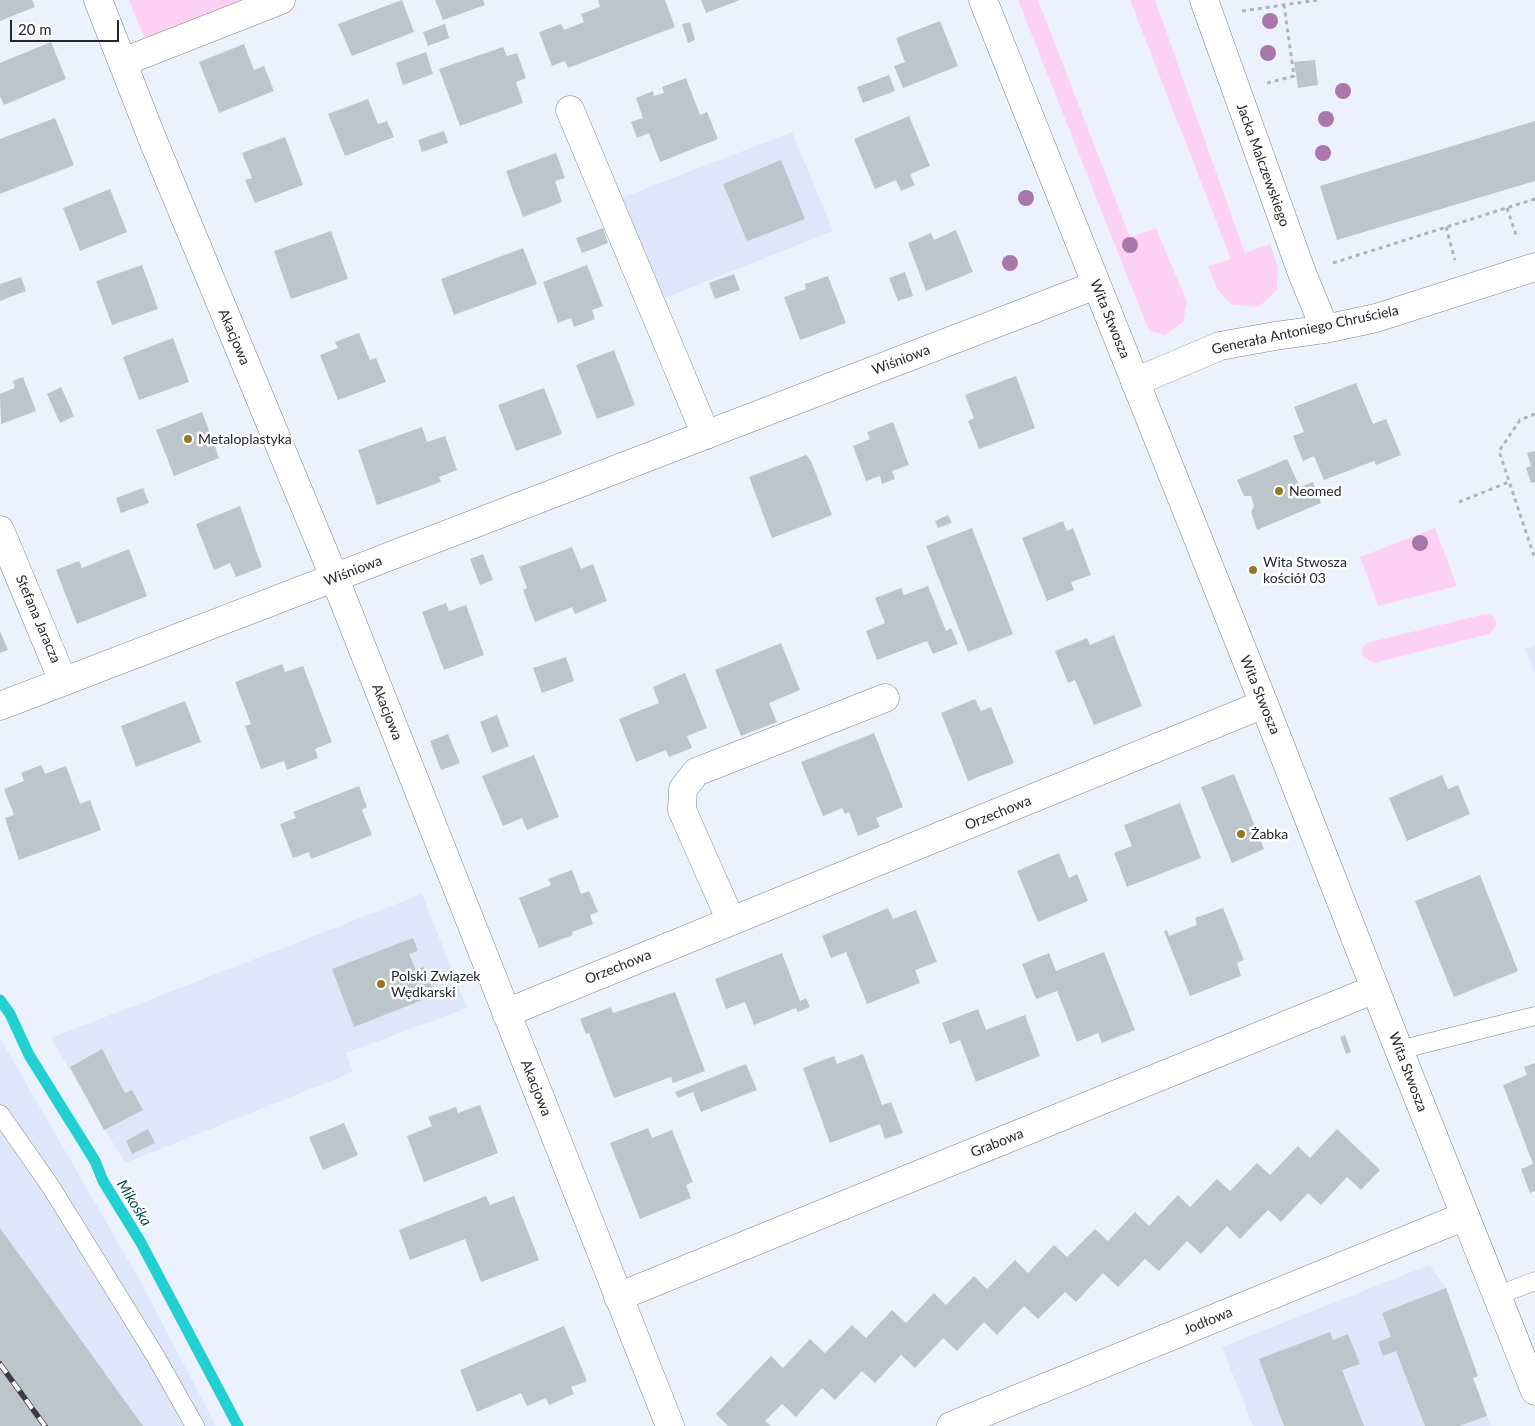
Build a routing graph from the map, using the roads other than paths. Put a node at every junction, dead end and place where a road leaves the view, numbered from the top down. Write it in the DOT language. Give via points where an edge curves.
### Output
graph roads {
  1 [pos="98,0"];
  2 [pos="281,0"];
  3 [pos="983,0"];
  4 [pos="1207,8"];
  5 [pos="123,62"];
  6 [pos="570,110"];
  7 [pos="1535,267"];
  8 [pos="1096,285"];
  9 [pos="1325,329"];
  10 [pos="1135,382"];
  11 [pos="706,435"];
  12 [pos="0,530"];
  13 [pos="335,579"];
  14 [pos="63,681"];
  15 [pos="885,698"];
  16 [pos="1264,704"];
  17 [pos="0,706"];
  18 [pos="731,921"];
  19 [pos="1375,989"];
  20 [pos="506,1013"];
  21 [pos="1535,1016"];
  22 [pos="1399,1050"];
  23 [pos="0,1114"];
  24 [pos="1465,1216"];
  25 [pos="1535,1281"];
  26 [pos="1496,1296"];
  27 [pos="618,1297"];
  28 [pos="1535,1391"];
  29 [pos="195,1426"];
  30 [pos="670,1426"];
  31 [pos="951,1426"];
  1 -- 5 [label="street, Akacjowa"];
  2 -- 5 [label="street"];
  3 -- 8 [label="street, Wita Stwosza"];
  4 -- 9 [label="street, Jacka Malczewskiego"];
  5 -- 13 [label="street, Akacjowa"];
  6 -- 11 [label="street"];
  7 -- 9 [label="street, Generała Antoniego Chruściela" via="1376,318"];
  8 -- 10 [label="street, Wita Stwosza"];
  8 -- 11 [label="street, Wiśniowa"];
  9 -- 10 [label="street, Generała Antoniego Chruściela" via="1220,346"];
  10 -- 16 [label="street, Wita Stwosza"];
  11 -- 13 [label="street, Wiśniowa"];
  12 -- 14 [label="street, Stefana Jaracza"];
  13 -- 14 [label="street, Wiśniowa"];
  13 -- 20 [label="street, Akacjowa"];
  14 -- 17 [label="street, Wiśniowa"];
  15 -- 18 [label="street" via="696,772 683,790 682,810"];
  16 -- 18 [label="street, Orzechowa"];
  16 -- 19 [label="street, Wita Stwosza"];
  18 -- 20 [label="street, Orzechowa"];
  19 -- 22 [label="street, Wita Stwosza"];
  19 -- 27 [label="street, Grabowa"];
  20 -- 27 [label="street, Akacjowa"];
  21 -- 22 [label="lane"];
  22 -- 24 [label="street, Wita Stwosza"];
  23 -- 29 [label="lane" via="51,1187"];
  24 -- 26 [label="street, Wita Stwosza"];
  24 -- 31 [label="street, Jodłowa"];
  25 -- 26 [label="lane"];
  26 -- 28 [label="street, Wita Stwosza"];
  27 -- 30 [label="street, Akacjowa"];
}
